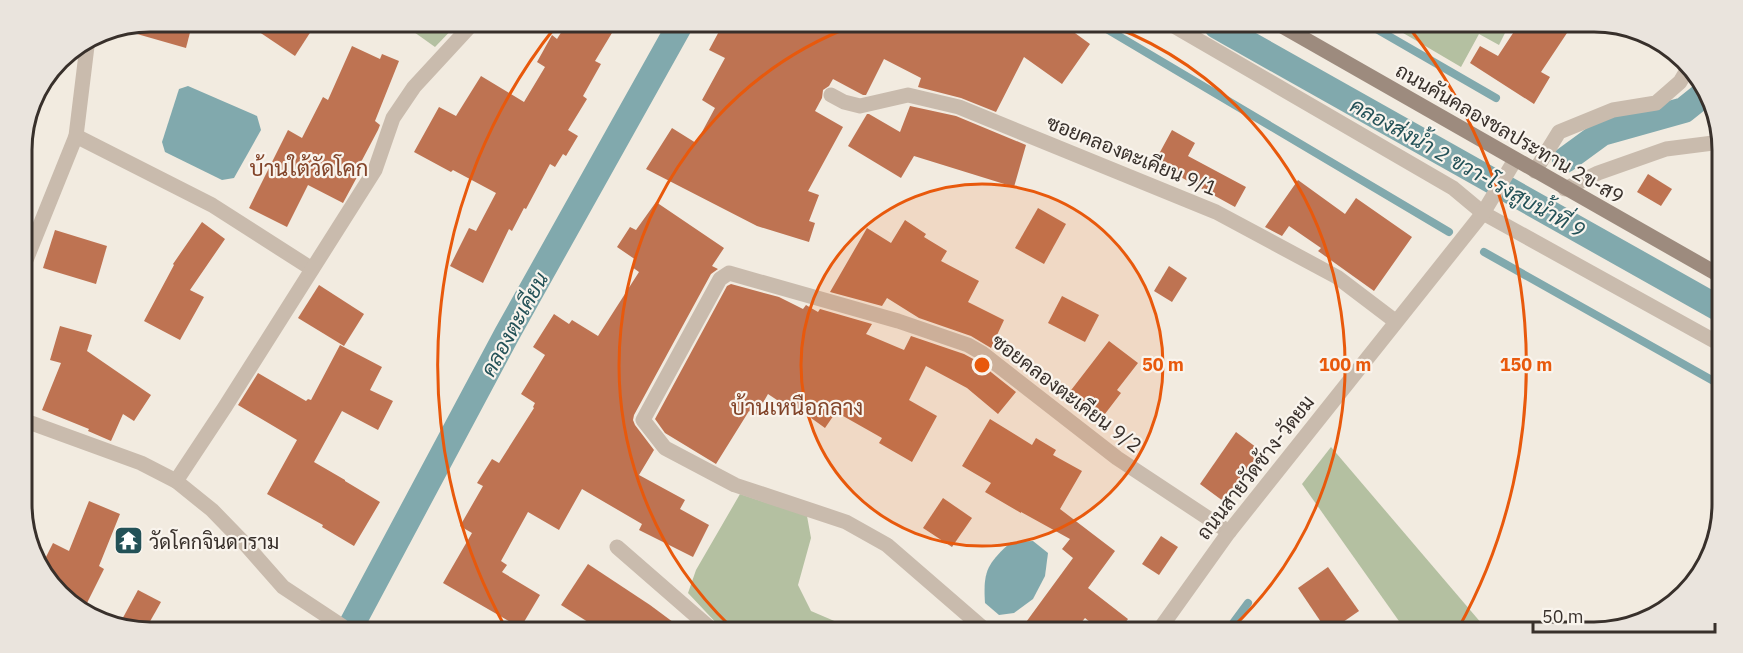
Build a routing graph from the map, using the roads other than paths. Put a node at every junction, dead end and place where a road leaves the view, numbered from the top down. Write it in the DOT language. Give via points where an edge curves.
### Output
graph roads {
  1 [pos="465,32"];
  2 [pos="1184,32"];
  3 [pos="1292,32"];
  4 [pos="87,49"];
  5 [pos="1684,75"];
  6 [pos="831,95"];
  7 [pos="76,136"];
  8 [pos="1711,143"];
  9 [pos="1512,166"];
  10 [pos="1535,171"];
  11 [pos="1565,189"];
  12 [pos="1487,207"];
  13 [pos="32,245"];
  14 [pos="312,269"];
  15 [pos="1712,271"];
  16 [pos="1395,321"];
  17 [pos="1712,339"];
  18 [pos="32,423"];
  19 [pos="176,481"];
  20 [pos="1229,532"];
  21 [pos="617,546"];
  22 [pos="975,621"];
  23 [pos="1165,621"];
  24 [pos="336,622"];
  25 [pos="703,622"];
  1 -- 14 [label="street" via="414,87 393,118 375,170"];
  2 -- 12 [label="street"];
  3 -- 9 [label="street, ถนนคันคลองชลประทาน 2ข-ส9"];
  4 -- 7 [label="street"];
  5 -- 10 [label="street" via="1656,103 1613,110 1559,132"];
  6 -- 16 [label="street, ซอยคลองตะเคียน 9/1" via="860,106 908,95 959,107 1216,212 1337,277"];
  7 -- 13 [label="street"];
  7 -- 14 [label="street" via="212,205"];
  8 -- 11 [label="street" via="1666,149"];
  9 -- 10 [label="street, ถนนคันคลองชลประทาน 2ข-ส9"];
  9 -- 12 [label="street, ถนนสายวัดช้าง-วัดยม"];
  10 -- 11 [label="street, ถนนคันคลองชลประทาน 2ข-ส9"];
  11 -- 15 [label="street, ถนนคันคลองชลประทาน 2ข-ส9"];
  12 -- 16 [label="street, ถนนสายวัดช้าง-วัดยม"];
  12 -- 17 [label="street"];
  14 -- 19 [label="street"];
  16 -- 20 [label="street, ถนนสายวัดช้าง-วัดยม"];
  18 -- 19 [label="street"];
  19 -- 24 [label="street" via="212,510 283,588"];
  20 -- 22 [label="street, ซอยคลองตะเคียน 9/2" via="1117,458 968,345 729,273 720,279 643,420 665,448 735,485 846,522 887,545"];
  20 -- 23 [label="street, ถนนสายวัดช้าง-วัดยม"];
  21 -- 25 [label="street"];
}
